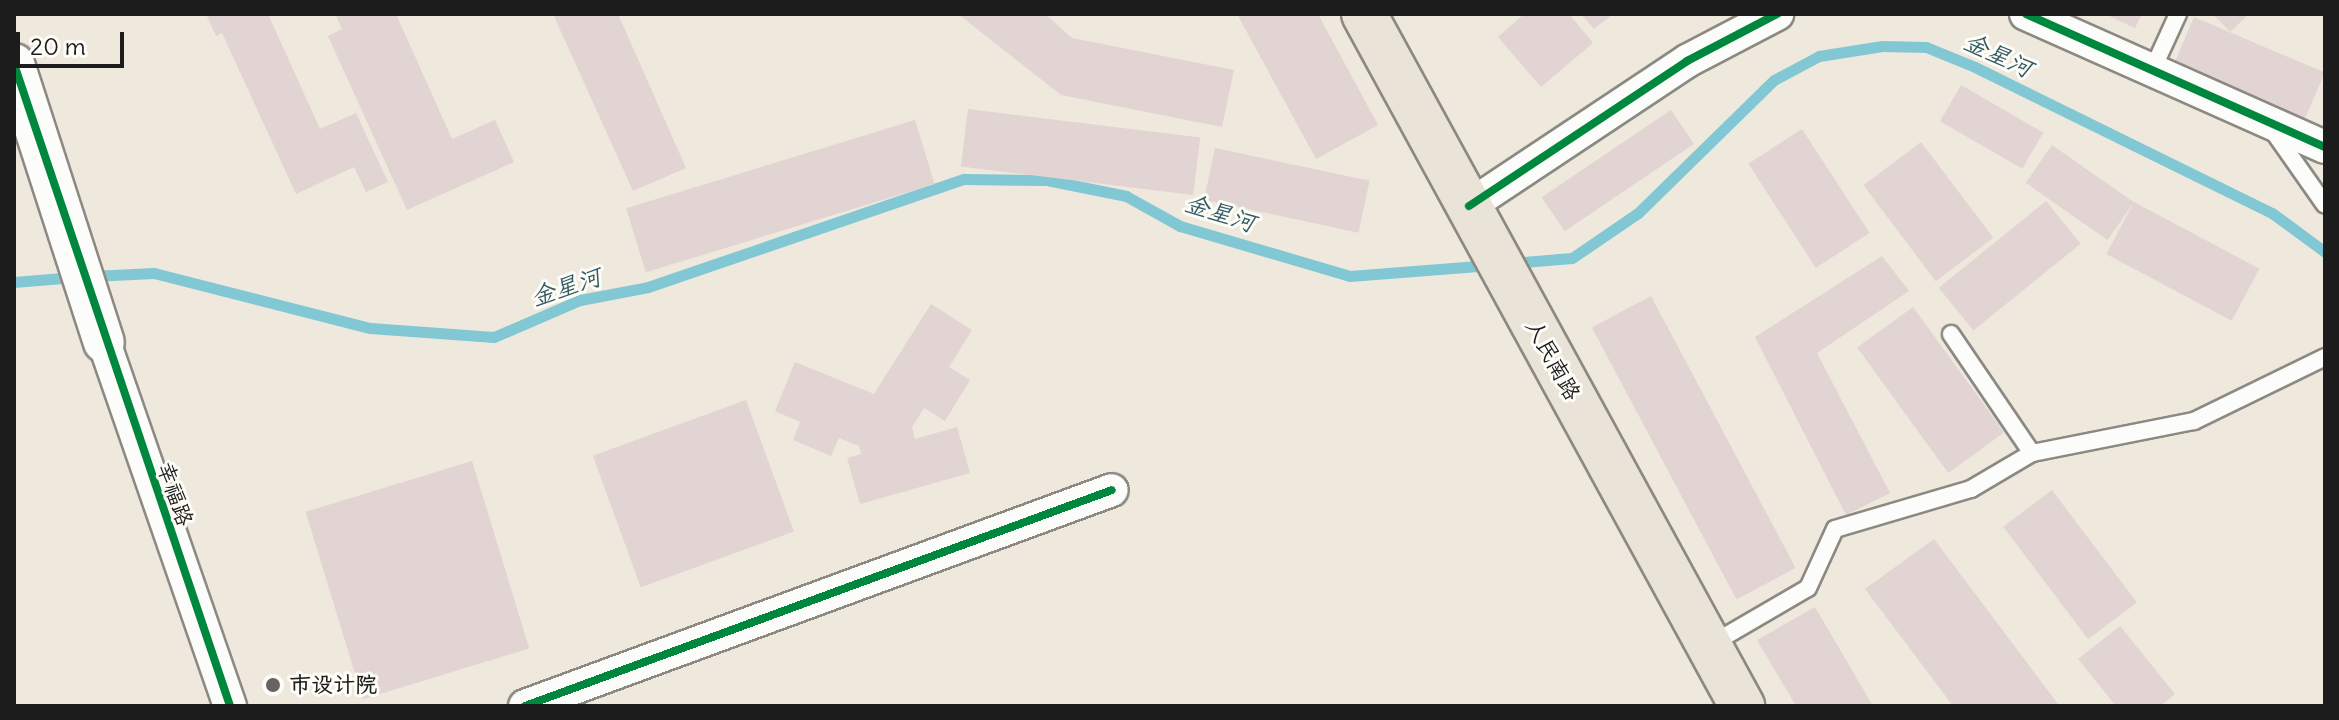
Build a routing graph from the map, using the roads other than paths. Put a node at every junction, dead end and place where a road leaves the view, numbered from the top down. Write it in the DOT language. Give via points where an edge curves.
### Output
graph roads {
  1 [pos="1364,14"];
  2 [pos="1777,14"];
  3 [pos="2026,14"];
  4 [pos="2178,14"];
  5 [pos="14,64"];
  6 [pos="2150,74"];
  7 [pos="2270,127"];
  8 [pos="2325,147"];
  9 [pos="2325,205"];
  10 [pos="1469,206"];
  11 [pos="1951,334"];
  12 [pos="104,342"];
  13 [pos="2325,357"];
  14 [pos="2032,453"];
  15 [pos="1112,490"];
  16 [pos="1709,645"];
  17 [pos="1734,704"];
  18 [pos="230,706"];
  19 [pos="525,706"];
  1 -- 10 [label="main road, 人民南路"];
  2 -- 10 [label="street" via="1687,61"];
  3 -- 6 [label="street"];
  4 -- 6 [label="lane"];
  5 -- 12 [label="street, 幸福路"];
  6 -- 7 [label="street"];
  7 -- 8 [label="street"];
  7 -- 9 [label="lane"];
  10 -- 16 [label="main road, 人民南路"];
  11 -- 14 [label="lane"];
  12 -- 18 [label="street, 幸福路"];
  13 -- 14 [label="lane" via="2194,421"];
  14 -- 16 [label="lane" via="1971,489 1835,529 1808,588"];
  15 -- 19 [label="street"];
  16 -- 17 [label="main road, 人民南路"];
}
